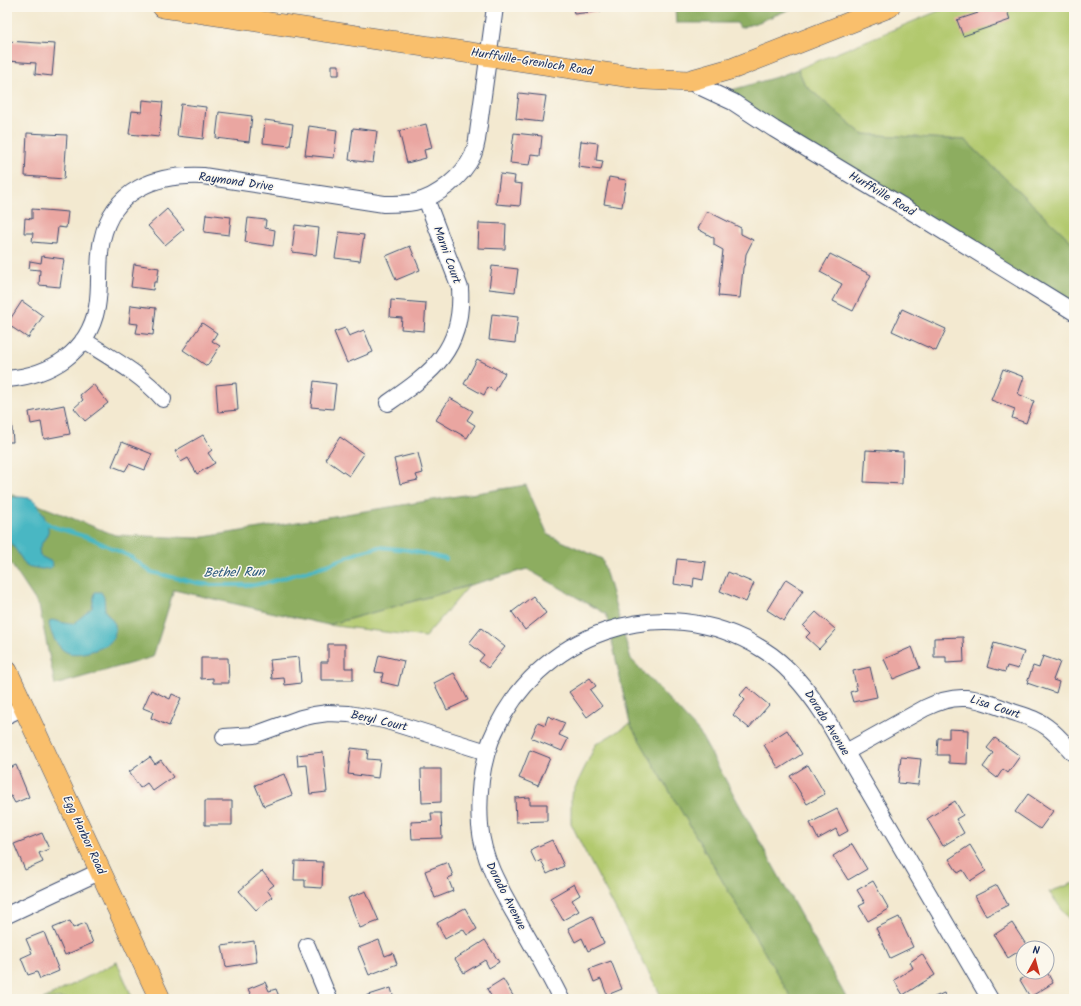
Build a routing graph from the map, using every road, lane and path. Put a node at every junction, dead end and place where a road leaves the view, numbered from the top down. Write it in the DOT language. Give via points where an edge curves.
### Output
graph roads {
  1 [pos="163,7"];
  2 [pos="495,7"];
  3 [pos="889,7"];
  4 [pos="488,55"];
  5 [pos="688,81"];
  6 [pos="426,199"];
  7 [pos="1074,312"];
  8 [pos="83,340"];
  9 [pos="7,379"];
  10 [pos="163,399"];
  11 [pos="388,403"];
  12 [pos="7,671"];
  13 [pos="16,711"];
  14 [pos="224,737"];
  15 [pos="487,752"];
  16 [pos="846,752"];
  17 [pos="1073,753"];
  18 [pos="101,871"];
  19 [pos="7,915"];
  20 [pos="307,946"];
  21 [pos="160,999"];
  22 [pos="329,999"];
  23 [pos="561,999"];
  24 [pos="990,999"];
  1 -- 4 [label="main road, Hurffville-Grenloch Road"];
  2 -- 4 [label="street, Raymond Drive"];
  3 -- 5 [label="main road, Hurffville-Grenloch Road" via="734,68"];
  4 -- 5 [label="main road, Hurffville-Grenloch Road" via="645,79"];
  4 -- 6 [label="street, Raymond Drive" via="480,123 473,155 452,182"];
  5 -- 7 [label="street, Hurffville Road" via="733,102"];
  6 -- 8 [label="street, Raymond Drive" via="384,204 203,176 183,175 155,180 128,195 111,216 102,241 97,306 90,329"];
  6 -- 11 [label="street, Marni Court" via="460,288 458,322 455,334 441,360 414,385"];
  8 -- 9 [label="street, Raymond Drive" via="63,362 51,369 35,375"];
  8 -- 10 [label="street" via="140,376"];
  12 -- 13 [label="main road, Egg Harbor Road"];
  13 -- 18 [label="main road, Egg Harbor Road"];
  14 -- 15 [label="street, Beryl Court" via="254,735 314,715 349,714 384,720"];
  15 -- 16 [label="street, Dorado Avenue" via="510,703 527,682 557,655 581,641 610,630 634,624 662,622 708,626 744,638 764,650 803,684"];
  15 -- 23 [label="street, Dorado Avenue" via="480,812 480,828 486,857 494,879"];
  16 -- 17 [label="street, Lisa Court" via="934,703 955,697 974,698 1037,720 1054,732"];
  16 -- 24 [label="street, Dorado Avenue"];
  18 -- 19 [label="street"];
  18 -- 21 [label="main road, Egg Harbor Road"];
  20 -- 22 [label="street"];
}
